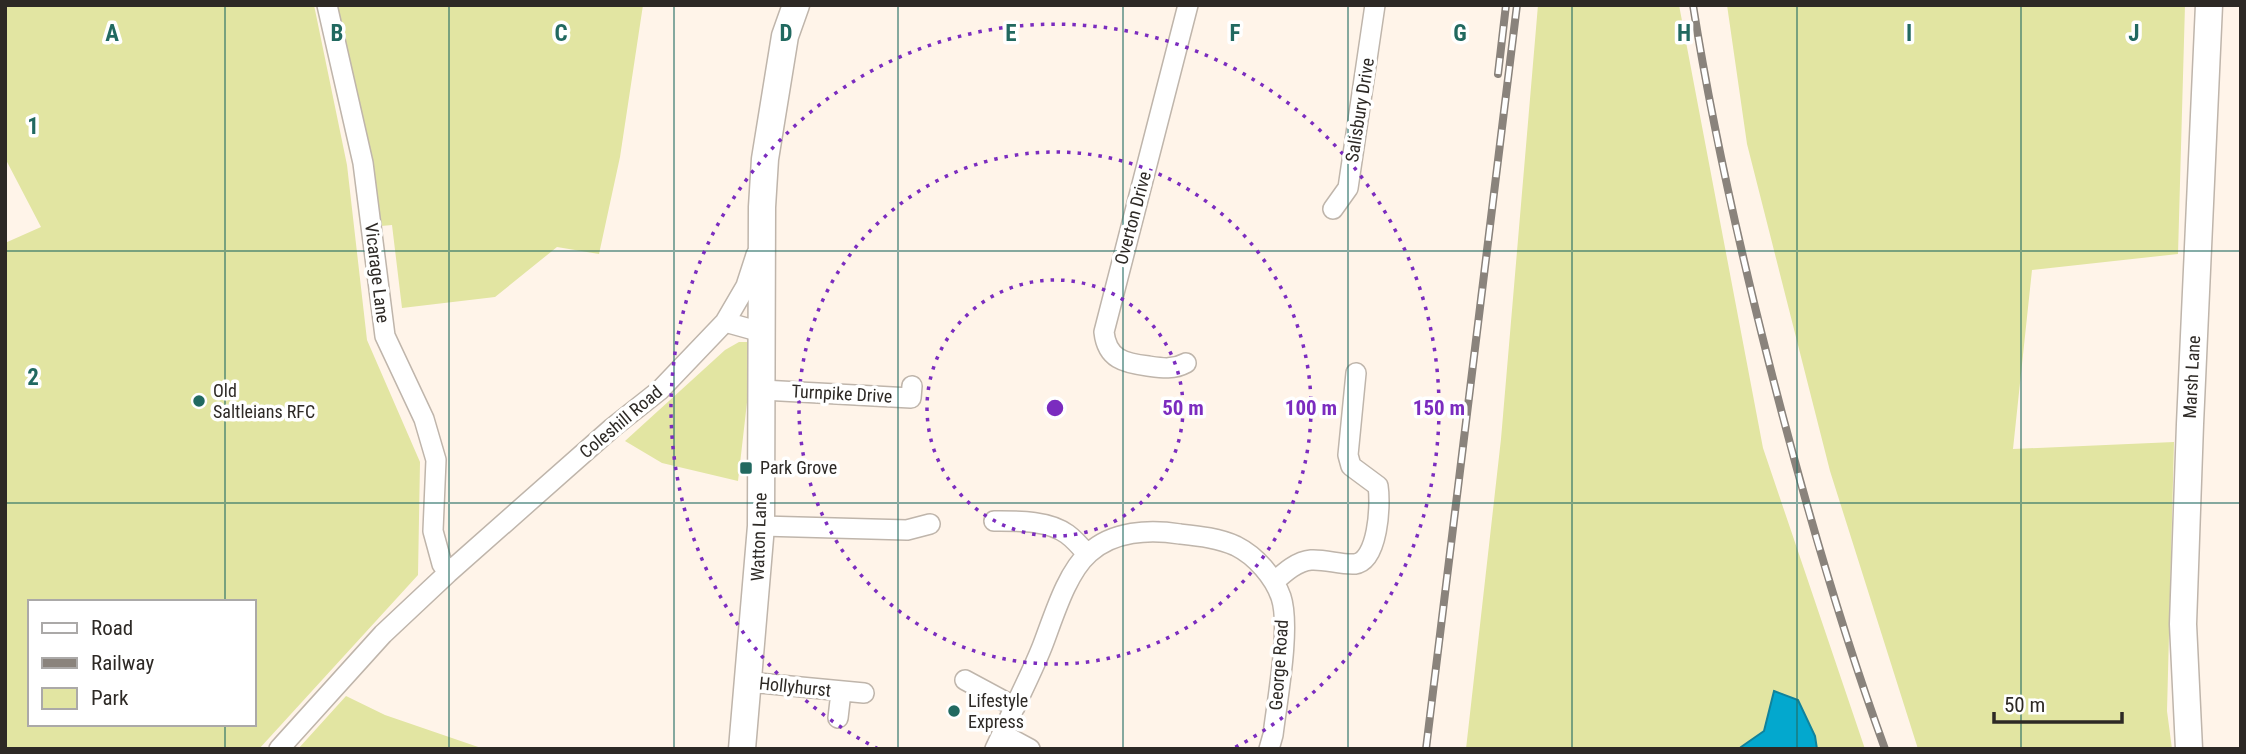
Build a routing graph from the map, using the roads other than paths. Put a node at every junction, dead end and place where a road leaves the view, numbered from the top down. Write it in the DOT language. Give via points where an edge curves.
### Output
graph roads {
  1 [pos="327,5"];
  2 [pos="796,5"];
  3 [pos="1188,5"];
  4 [pos="1375,5"];
  5 [pos="2209,5"];
  6 [pos="1333,209"];
  7 [pos="760,240"];
  8 [pos="724,322"];
  9 [pos="761,331"];
  10 [pos="1186,363"];
  11 [pos="1356,373"];
  12 [pos="912,386"];
  13 [pos="762,390"];
  14 [pos="994,521"];
  15 [pos="930,524"];
  16 [pos="761,526"];
  17 [pos="1087,554"];
  18 [pos="448,573"];
  19 [pos="1274,582"];
  20 [pos="965,680"];
  21 [pos="749,682"];
  22 [pos="841,692"];
  23 [pos="864,693"];
  24 [pos="1014,707"];
  25 [pos="838,719"];
  26 [pos="998,741"];
  27 [pos="279,749"];
  28 [pos="742,749"];
  29 [pos="1030,749"];
  30 [pos="1269,749"];
  31 [pos="2189,749"];
  1 -- 18 [label="street, Vicarage Lane" via="363,163 385,336 424,419 436,460 433,531"];
  2 -- 7 [label="main road, Coleshill Road" via="785,36 765,159"];
  3 -- 10 [label="street, Overton Drive" via="1104,331 1109,348 1124,362 1164,368"];
  4 -- 6 [label="street, Salisbury Drive" via="1348,188"];
  5 -- 31 [label="main road, Marsh Lane" via="2183,624"];
  7 -- 8 [label="street, Coleshill Road" via="746,286"];
  7 -- 9 [label="main road, Watton Lane"];
  8 -- 9 [label="street"];
  8 -- 18 [label="street, Coleshill Road" via="660,390"];
  9 -- 13 [label="main road, Watton Lane"];
  11 -- 19 [label="street" via="1348,455 1351,466 1378,486 1380,497 1368,558 1357,564 1310,560 1295,565"];
  12 -- 13 [label="street, Turnpike Drive" via="911,398"];
  13 -- 16 [label="main road, Watton Lane"];
  14 -- 17 [label="street" via="1049,526 1066,533"];
  15 -- 16 [label="street" via="907,530"];
  16 -- 21 [label="main road, Watton Lane"];
  17 -- 19 [label="street, George Road" via="1106,540 1133,533 1215,538 1242,550"];
  17 -- 24 [label="street" via="1058,604"];
  18 -- 27 [label="street, Coleshill Road" via="383,634"];
  19 -- 30 [label="street, George Road" via="1284,624"];
  20 -- 24 [label="street"];
  21 -- 22 [label="street, Hollyhurst"];
  21 -- 28 [label="main road, Watton Lane"];
  22 -- 23 [label="street, Hollyhurst"];
  22 -- 25 [label="street, Hollyhurst"];
  24 -- 26 [label="street"];
  26 -- 29 [label="street"];
}
